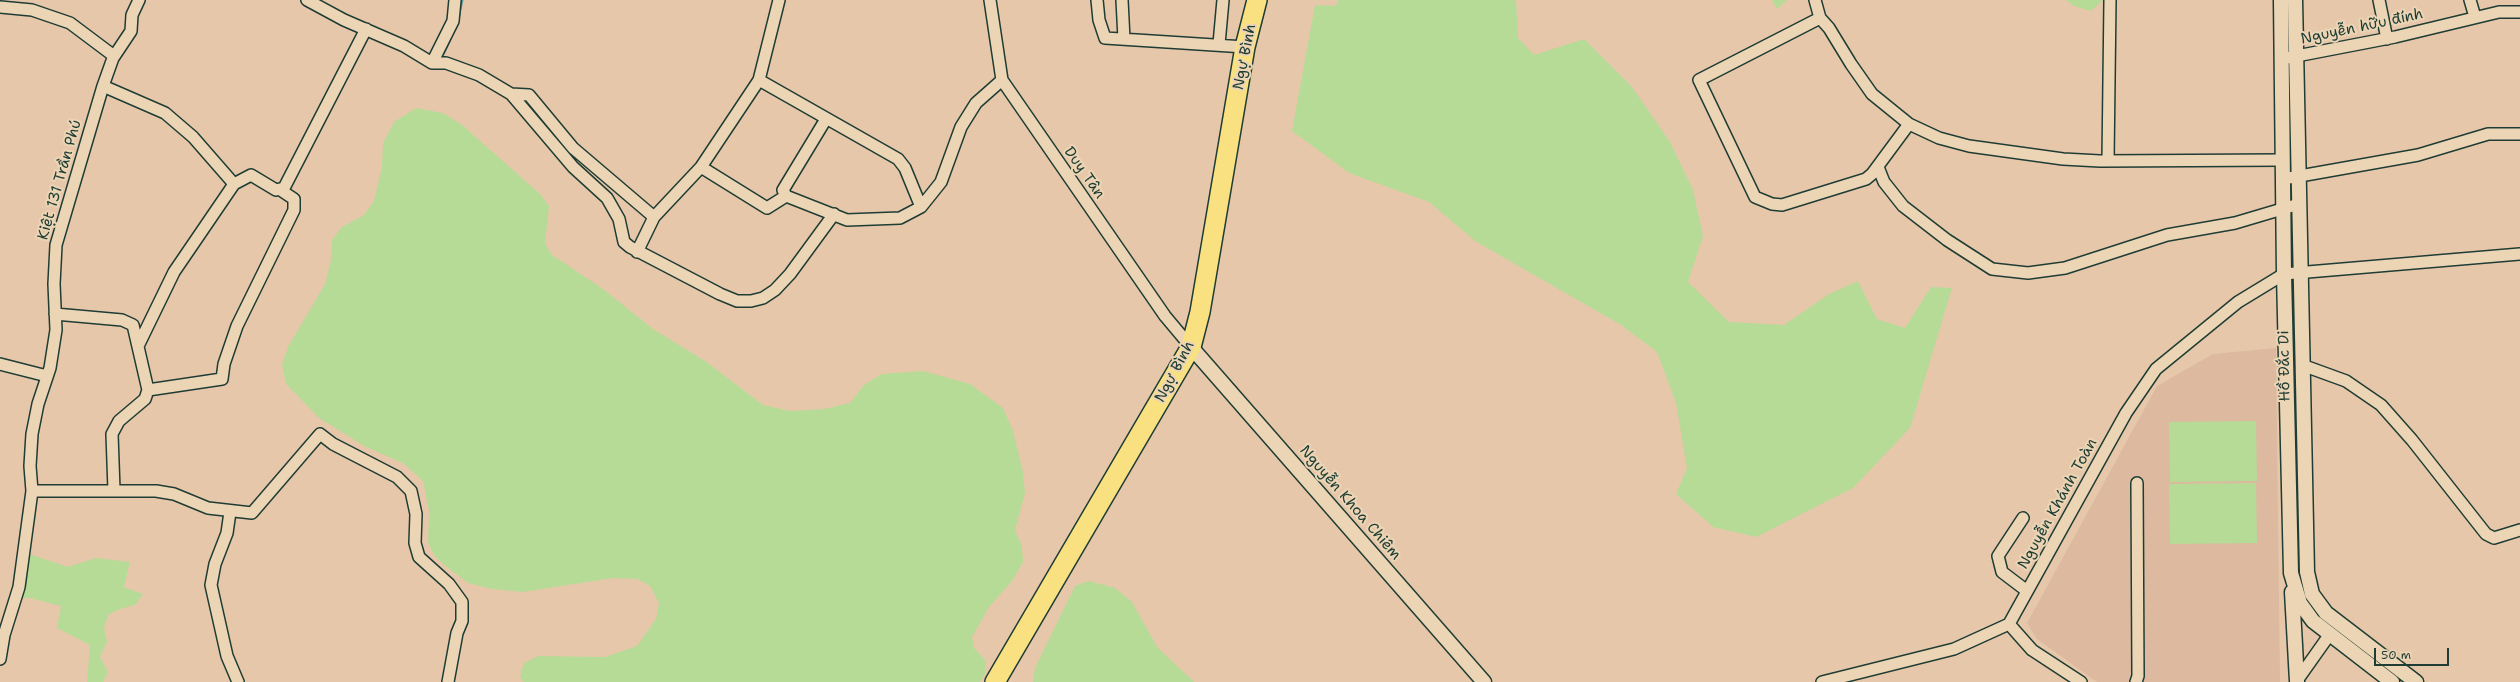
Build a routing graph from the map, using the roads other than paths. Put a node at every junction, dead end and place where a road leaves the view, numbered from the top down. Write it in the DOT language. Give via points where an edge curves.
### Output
graph roads {
  1 [pos="139,0"];
  2 [pos="307,0"];
  3 [pos="455,0"];
  4 [pos="779,0"];
  5 [pos="990,0"];
  6 [pos="1096,0"];
  7 [pos="1122,0"];
  8 [pos="1223,0"];
  9 [pos="1257,0"];
  10 [pos="1815,0"];
  11 [pos="2110,0"];
  12 [pos="2281,0"];
  13 [pos="2295,0"];
  14 [pos="2379,0"];
  15 [pos="2470,0"];
  16 [pos="0,7"];
  17 [pos="2520,12"];
  18 [pos="2475,17"];
  19 [pos="1820,18"];
  20 [pos="366,29"];
  21 [pos="2386,39"];
  22 [pos="1124,40"];
  23 [pos="1219,44"];
  24 [pos="1245,47"];
  25 [pos="114,56"];
  26 [pos="2296,57"];
  27 [pos="2281,59"];
  28 [pos="435,62"];
  29 [pos="758,80"];
  30 [pos="1002,80"];
  31 [pos="103,86"];
  32 [pos="511,94"];
  33 [pos="826,119"];
  34 [pos="1909,124"];
  35 [pos="2520,134"];
  36 [pos="2282,160"];
  37 [pos="2108,161"];
  38 [pos="701,167"];
  39 [pos="1878,167"];
  40 [pos="2298,177"];
  41 [pos="2283,179"];
  42 [pos="234,184"];
  43 [pos="282,191"];
  44 [pos="786,196"];
  45 [pos="2299,204"];
  46 [pos="921,207"];
  47 [pos="2283,207"];
  48 [pos="834,214"];
  49 [pos="654,217"];
  50 [pos="637,252"];
  51 [pos="2520,254"];
  52 [pos="2300,273"];
  53 [pos="2284,274"];
  54 [pos="55,314"];
  55 [pos="139,344"];
  56 [pos="1191,347"];
  57 [pos="0,364"];
  58 [pos="2302,365"];
  59 [pos="47,376"];
  60 [pos="148,390"];
  61 [pos="2136,483"];
  62 [pos="114,490"];
  63 [pos="32,491"];
  64 [pos="230,512"];
  65 [pos="2023,518"];
  66 [pos="2520,530"];
  67 [pos="2291,573"];
  68 [pos="2027,591"];
  69 [pos="2312,594"];
  70 [pos="2300,603"];
  71 [pos="2009,624"];
  72 [pos="2330,634"];
  73 [pos="2364,651"];
  74 [pos="0,659"];
  75 [pos="238,682"];
  76 [pos="448,682"];
  77 [pos="995,682"];
  78 [pos="1484,682"];
  79 [pos="1822,682"];
  80 [pos="2081,682"];
  81 [pos="2136,682"];
  82 [pos="2296,682"];
  83 [pos="2392,682"];
  84 [pos="2416,682"];
  1 -- 25 [label="street, Kiệt 131 Trần Phú" via="132,15 131,31"];
  2 -- 20 [label="street"];
  3 -- 28 [label="street" via="453,21"];
  4 -- 29 [label="street"];
  5 -- 30 [label="street, Duy Tân"];
  6 -- 22 [label="street" via="1105,38"];
  7 -- 22 [label="street"];
  8 -- 23 [label="street"];
  9 -- 24 [label="highway, Ngự Bình"];
  10 -- 19 [label="street"];
  11 -- 37 [label="street"];
  12 -- 27 [label="street, Hồ Đắc Di"];
  13 -- 26 [label="street, Hồ Đắc Di"];
  14 -- 21 [label="street"];
  15 -- 18 [label="street"];
  16 -- 25 [label="street" via="32,10 70,23"];
  17 -- 18 [label="street, Nguyễn hữu đính" via="2499,12"];
  18 -- 21 [label="street, Nguyễn hữu đính"];
  19 -- 34 [label="street" via="1872,94"];
  19 -- 39 [label="street" via="1698,80 1751,192 1760,200 1772,204 1793,202 1866,179"];
  20 -- 28 [label="street"];
  20 -- 43 [label="street"];
  21 -- 26 [label="street, Nguyễn hữu đính"];
  22 -- 23 [label="street"];
  23 -- 24 [label="street"];
  24 -- 56 [label="highway, Ngự Bình" via="1200,312"];
  25 -- 31 [label="street, Kiệt 131 Trần Phú"];
  26 -- 27 [label="street, Nguyễn hữu đính"];
  26 -- 40 [label="street, Hồ Đắc Di"];
  27 -- 36 [label="street, Hồ Đắc Di"];
  28 -- 32 [label="street" via="479,74"];
  29 -- 33 [label="street"];
  29 -- 38 [label="street"];
  30 -- 46 [label="street" via="976,103 955,138 941,182"];
  30 -- 56 [label="street, Duy Tân" via="1165,316"];
  31 -- 42 [label="street" via="165,113 193,137"];
  31 -- 54 [label="street, Kiệt 131 Trần Phú" via="56,245"];
  32 -- 49 [label="street" via="529,95 573,148"];
  32 -- 50 [label="street" via="573,167 607,198 619,220 624,242"];
  33 -- 44 [label="street" via="783,190"];
  33 -- 46 [label="street" via="898,159 905,168"];
  34 -- 37 [label="street" via="1938,138 1969,146 2063,159"];
  34 -- 39 [label="street"];
  35 -- 40 [label="street" via="2488,134 2418,155"];
  36 -- 37 [label="street"];
  36 -- 41 [label="street, Hồ Đắc Di"];
  38 -- 44 [label="street" via="767,208"];
  38 -- 49 [label="street"];
  39 -- 47 [label="street" via="1884,182 1903,206 1947,240 1992,269 2028,273 2065,268 2108,252 2167,236 2235,223"];
  40 -- 41 [label="street"];
  40 -- 45 [label="street, Hồ Đắc Di"];
  41 -- 47 [label="street, Hồ Đắc Di"];
  42 -- 43 [label="street" via="251,175"];
  42 -- 55 [label="street" via="174,272"];
  43 -- 60 [label="street" via="294,199 294,210 237,326 224,364 222,379"];
  44 -- 48 [label="street"];
  45 -- 47 [label="street"];
  45 -- 52 [label="street, Hồ Đắc Di"];
  46 -- 48 [label="street" via="900,218 847,220"];
  47 -- 53 [label="street, Hồ Đắc Di"];
  48 -- 50 [label="street" via="790,274 775,290 763,298 751,301 737,301 720,294"];
  49 -- 50 [label="street"];
  51 -- 52 [label="street"];
  52 -- 53 [label="street"];
  52 -- 58 [label="street, Hồ Đắc Di"];
  53 -- 67 [label="street, Hồ Đắc Di"];
  53 -- 68 [label="street, Nguyễn Khánh Toàn" via="2238,302 2156,369 2126,413"];
  54 -- 55 [label="street" via="122,320 133,325"];
  54 -- 59 [label="street, Kiệt 131 Trần Phú" via="56,330"];
  55 -- 60 [label="street"];
  56 -- 77 [label="highway, Ngự Bình"];
  56 -- 78 [label="street, Nguyễn Khoa Chiêm"];
  57 -- 59 [label="street"];
  58 -- 66 [label="street" via="2346,381 2381,405 2486,534 2494,538"];
  58 -- 69 [label="street, Hồ Đắc Di" via="2307,572"];
  59 -- 63 [label="street, Kiệt 131 Trần Phú" via="32,434"];
  60 -- 62 [label="street" via="145,399 119,421 112,434"];
  61 -- 81 [label="street"];
  62 -- 63 [label="street"];
  62 -- 64 [label="street" via="174,494 208,508"];
  63 -- 74 [label="street, Kiệt 131 Trần Phú" via="19,587 4,635"];
  64 -- 75 [label="street" via="227,533 215,564 211,586 227,656"];
  64 -- 76 [label="street" via="252,513 317,437 397,477 416,514 415,543 418,557 449,584 462,602 462,621 449,654"];
  65 -- 68 [label="street" via="1998,556 2002,572"];
  67 -- 70 [label="street, Hồ Đắc Di"];
  67 -- 82 [label="street"];
  68 -- 71 [label="street, Nguyễn Khánh Toàn"];
  69 -- 70 [label="street"];
  69 -- 73 [label="street, Hồ Đắc Di" via="2326,613"];
  70 -- 72 [label="street, Hồ Đắc Di" via="2313,621"];
  71 -- 79 [label="street" via="1954,650"];
  71 -- 80 [label="street" via="2032,650"];
  72 -- 73 [label="street, Hồ Đắc Di"];
  72 -- 82 [label="street"];
  73 -- 83 [label="street, Hồ Đắc Di"];
  73 -- 84 [label="street, Hồ Đắc Di"];
}
